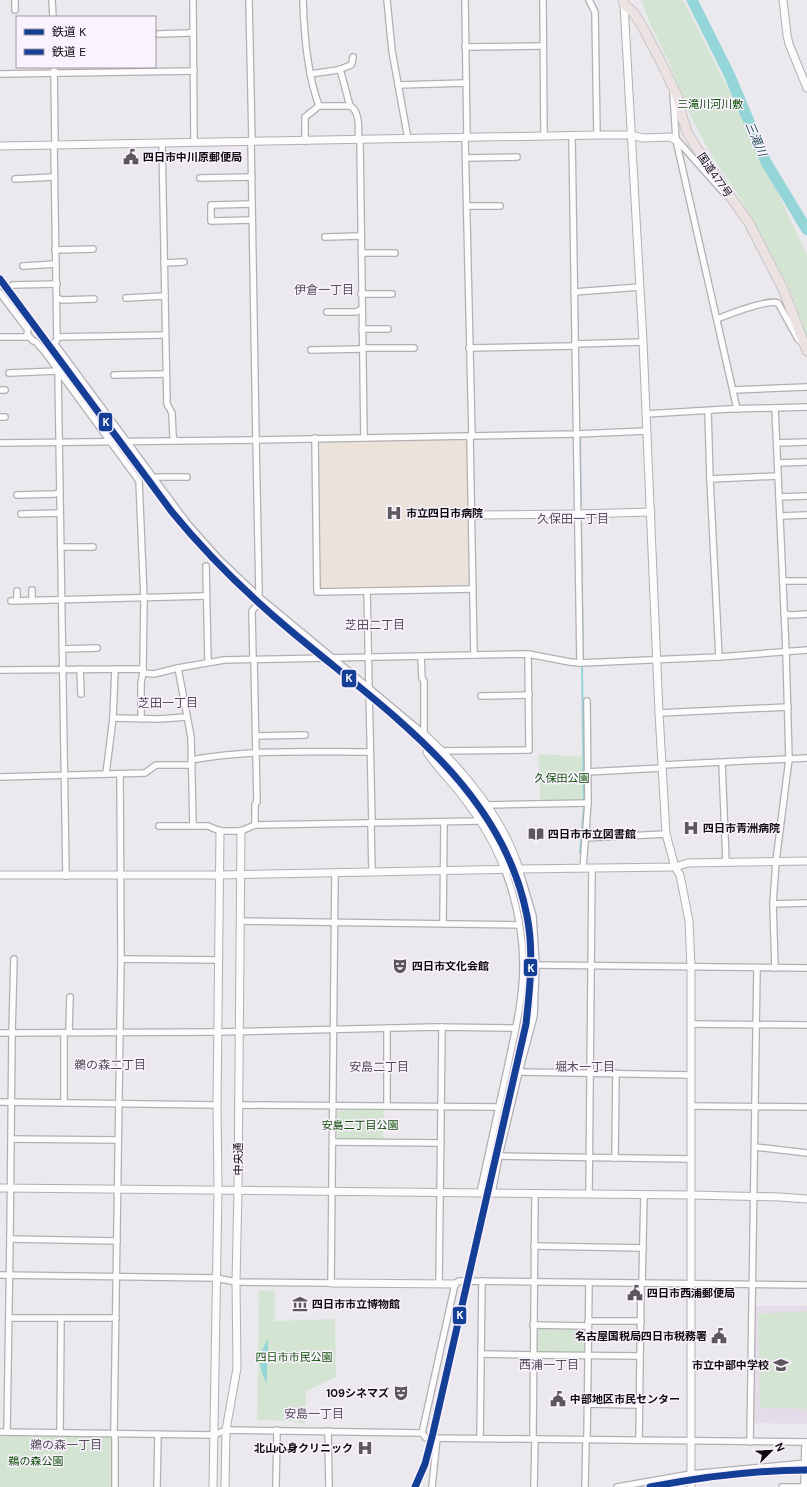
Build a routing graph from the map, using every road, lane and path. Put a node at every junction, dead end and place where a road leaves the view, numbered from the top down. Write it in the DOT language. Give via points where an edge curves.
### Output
graph roads {
  1 [pos="15,0"];
  2 [pos="52,0"];
  3 [pos="193,0"];
  4 [pos="249,0"];
  5 [pos="303,0"];
  6 [pos="387,0"];
  7 [pos="465,0"];
  8 [pos="543,0"];
  9 [pos="589,0"];
  10 [pos="783,0"];
  11 [pos="623,2"];
  12 [pos="15,10"];
  13 [pos="53,16"];
  14 [pos="193,32"];
  15 [pos="159,34"];
  16 [pos="543,46"];
  17 [pos="466,47"];
  18 [pos="353,57"];
  19 [pos="340,69"];
  20 [pos="54,70"];
  21 [pos="194,71"];
  22 [pos="0,74"];
  23 [pos="310,74"];
  24 [pos="466,83"];
  25 [pos="398,85"];
  26 [pos="673,87"];
  27 [pos="807,88"];
  28 [pos="318,106"];
  29 [pos="350,106"];
  30 [pos="632,135"];
  31 [pos="544,136"];
  32 [pos="572,136"];
  33 [pos="597,136"];
  34 [pos="466,138"];
  35 [pos="408,139"];
  36 [pos="359,140"];
  37 [pos="676,140"];
  38 [pos="305,141"];
  39 [pos="162,142"];
  40 [pos="194,142"];
  41 [pos="251,142"];
  42 [pos="54,145"];
  43 [pos="0,146"];
  44 [pos="517,157"];
  45 [pos="466,158"];
  46 [pos="54,177"];
  47 [pos="252,177"];
  48 [pos="200,178"];
  49 [pos="15,179"];
  50 [pos="252,204"];
  51 [pos="467,206"];
  52 [pos="500,206"];
  53 [pos="252,220"];
  54 [pos="749,223"];
  55 [pos="326,236"];
  56 [pos="361,236"];
  57 [pos="93,249"];
  58 [pos="55,250"];
  59 [pos="395,253"];
  60 [pos="362,254"];
  61 [pos="184,262"];
  62 [pos="164,263"];
  63 [pos="56,264"];
  64 [pos="23,266"];
  65 [pos="57,284"];
  66 [pos="13,285"];
  67 [pos="640,288"];
  68 [pos="574,292"];
  69 [pos="0,293"];
  70 [pos="362,294"];
  71 [pos="392,294"];
  72 [pos="165,296"];
  73 [pos="57,298"];
  74 [pos="126,298"];
  75 [pos="94,299"];
  76 [pos="362,309"];
  77 [pos="327,312"];
  78 [pos="717,319"];
  79 [pos="388,328"];
  80 [pos="362,329"];
  81 [pos="166,334"];
  82 [pos="0,337"];
  83 [pos="29,337"];
  84 [pos="57,337"];
  85 [pos="643,342"];
  86 [pos="574,345"];
  87 [pos="414,348"];
  88 [pos="469,348"];
  89 [pos="806,348"];
  90 [pos="362,349"];
  91 [pos="311,350"];
  92 [pos="58,371"];
  93 [pos="9,373"];
  94 [pos="166,374"];
  95 [pos="114,375"];
  96 [pos="807,387"];
  97 [pos="733,390"];
  98 [pos="807,407"];
  99 [pos="775,408"];
  100 [pos="738,409"];
  101 [pos="708,411"];
  102 [pos="646,414"];
  103 [pos="647,431"];
  104 [pos="576,434"];
  105 [pos="471,436"];
  106 [pos="315,438"];
  107 [pos="364,438"];
  108 [pos="256,440"];
  109 [pos="175,441"];
  110 [pos="111,442"];
  111 [pos="128,442"];
  112 [pos="807,442"];
  113 [pos="0,443"];
  114 [pos="59,443"];
  115 [pos="777,443"];
  116 [pos="807,462"];
  117 [pos="778,463"];
  118 [pos="778,476"];
  119 [pos="187,477"];
  120 [pos="154,479"];
  121 [pos="710,479"];
  122 [pos="60,492"];
  123 [pos="17,495"];
  124 [pos="779,496"];
  125 [pos="807,496"];
  126 [pos="651,512"];
  127 [pos="60,513"];
  128 [pos="21,514"];
  129 [pos="578,514"];
  130 [pos="471,515"];
  131 [pos="807,515"];
  132 [pos="780,516"];
  133 [pos="61,547"];
  134 [pos="93,547"];
  135 [pos="206,566"];
  136 [pos="783,581"];
  137 [pos="807,581"];
  138 [pos="473,589"];
  139 [pos="32,590"];
  140 [pos="17,591"];
  141 [pos="367,591"];
  142 [pos="206,596"];
  143 [pos="258,596"];
  144 [pos="144,598"];
  145 [pos="62,599"];
  146 [pos="32,600"];
  147 [pos="784,614"];
  148 [pos="807,614"];
  149 [pos="97,648"];
  150 [pos="63,649"];
  151 [pos="807,650"];
  152 [pos="786,652"];
  153 [pos="528,654"];
  154 [pos="474,655"];
  155 [pos="421,656"];
  156 [pos="368,657"];
  157 [pos="719,657"];
  158 [pos="332,658"];
  159 [pos="254,659"];
  160 [pos="657,659"];
  161 [pos="208,662"];
  162 [pos="580,663"];
  163 [pos="178,668"];
  164 [pos="64,669"];
  165 [pos="80,669"];
  166 [pos="115,669"];
  167 [pos="0,670"];
  168 [pos="143,671"];
  169 [pos="369,688"];
  170 [pos="80,694"];
  171 [pos="529,695"];
  172 [pos="481,696"];
  173 [pos="587,701"];
  174 [pos="788,707"];
  175 [pos="659,713"];
  176 [pos="187,716"];
  177 [pos="113,718"];
  178 [pos="142,719"];
  179 [pos="424,734"];
  180 [pos="305,735"];
  181 [pos="256,736"];
  182 [pos="442,751"];
  183 [pos="370,752"];
  184 [pos="256,754"];
  185 [pos="807,758"];
  186 [pos="789,759"];
  187 [pos="191,762"];
  188 [pos="722,763"];
  189 [pos="662,767"];
  190 [pos="587,772"];
  191 [pos="106,774"];
  192 [pos="120,774"];
  193 [pos="65,776"];
  194 [pos="0,777"];
  195 [pos="585,804"];
  196 [pos="486,805"];
  197 [pos="481,821"];
  198 [pos="444,822"];
  199 [pos="372,824"];
  200 [pos="255,825"];
  201 [pos="159,826"];
  202 [pos="193,826"];
  203 [pos="220,831"];
  204 [pos="241,831"];
  205 [pos="666,834"];
  206 [pos="585,838"];
  207 [pos="776,861"];
  208 [pos="807,861"];
  209 [pos="726,862"];
  210 [pos="676,867"];
  211 [pos="583,868"];
  212 [pos="592,868"];
  213 [pos="519,869"];
  214 [pos="505,870"];
  215 [pos="444,871"];
  216 [pos="372,872"];
  217 [pos="335,873"];
  218 [pos="241,874"];
  219 [pos="0,875"];
  220 [pos="219,875"];
  221 [pos="66,876"];
  222 [pos="121,876"];
  223 [pos="807,903"];
  224 [pos="773,904"];
  225 [pos="240,921"];
  226 [pos="334,922"];
  227 [pos="443,923"];
  228 [pos="519,924"];
  229 [pos="14,959"];
  230 [pos="121,960"];
  231 [pos="219,960"];
  232 [pos="536,965"];
  233 [pos="591,966"];
  234 [pos="691,967"];
  235 [pos="757,968"];
  236 [pos="775,968"];
  237 [pos="807,968"];
  238 [pos="70,997"];
  239 [pos="691,1024"];
  240 [pos="756,1024"];
  241 [pos="807,1025"];
  242 [pos="387,1028"];
  243 [pos="442,1028"];
  244 [pos="516,1028"];
  245 [pos="334,1029"];
  246 [pos="239,1031"];
  247 [pos="120,1032"];
  248 [pos="218,1032"];
  249 [pos="0,1033"];
  250 [pos="12,1033"];
  251 [pos="67,1033"];
  252 [pos="519,1072"];
  253 [pos="589,1073"];
  254 [pos="616,1073"];
  255 [pos="691,1075"];
  256 [pos="0,1102"];
  257 [pos="12,1103"];
  258 [pos="64,1103"];
  259 [pos="119,1104"];
  260 [pos="217,1105"];
  261 [pos="238,1105"];
  262 [pos="333,1106"];
  263 [pos="387,1106"];
  264 [pos="440,1106"];
  265 [pos="691,1106"];
  266 [pos="755,1106"];
  267 [pos="499,1107"];
  268 [pos="807,1107"];
  269 [pos="11,1139"];
  270 [pos="118,1140"];
  271 [pos="333,1142"];
  272 [pos="440,1144"];
  273 [pos="755,1147"];
  274 [pos="807,1153"];
  275 [pos="499,1156"];
  276 [pos="589,1157"];
  277 [pos="615,1158"];
  278 [pos="691,1159"];
  279 [pos="0,1188"];
  280 [pos="10,1188"];
  281 [pos="118,1189"];
  282 [pos="218,1190"];
  283 [pos="238,1190"];
  284 [pos="332,1191"];
  285 [pos="440,1192"];
  286 [pos="480,1193"];
  287 [pos="492,1193"];
  288 [pos="535,1194"];
  289 [pos="589,1194"];
  290 [pos="644,1195"];
  291 [pos="692,1195"];
  292 [pos="754,1196"];
  293 [pos="807,1199"];
  294 [pos="10,1239"];
  295 [pos="117,1241"];
  296 [pos="534,1246"];
  297 [pos="643,1248"];
  298 [pos="0,1275"];
  299 [pos="9,1276"];
  300 [pos="117,1277"];
  301 [pos="216,1278"];
  302 [pos="482,1281"];
  303 [pos="236,1282"];
  304 [pos="534,1282"];
  305 [pos="331,1283"];
  306 [pos="589,1283"];
  307 [pos="642,1283"];
  308 [pos="438,1284"];
  309 [pos="455,1284"];
  310 [pos="691,1284"];
  311 [pos="752,1284"];
  312 [pos="807,1285"];
  313 [pos="9,1318"];
  314 [pos="61,1318"];
  315 [pos="116,1318"];
  316 [pos="641,1321"];
  317 [pos="588,1323"];
  318 [pos="533,1325"];
  319 [pos="481,1354"];
  320 [pos="533,1355"];
  321 [pos="588,1356"];
  322 [pos="640,1356"];
  323 [pos="588,1404"];
  324 [pos="639,1405"];
  325 [pos="226,1430"];
  326 [pos="277,1430"];
  327 [pos="328,1431"];
  328 [pos="0,1432"];
  329 [pos="6,1432"];
  330 [pos="60,1433"];
  331 [pos="422,1433"];
  332 [pos="114,1434"];
  333 [pos="158,1434"];
  334 [pos="214,1435"];
  335 [pos="437,1438"];
  336 [pos="480,1438"];
  337 [pos="534,1439"];
  338 [pos="587,1439"];
  339 [pos="639,1440"];
  340 [pos="691,1440"];
  341 [pos="750,1442"];
  342 [pos="806,1442"];
  343 [pos="806,1463"];
  344 [pos="691,1474"];
  345 [pos="115,1487"];
  346 [pos="157,1487"];
  347 [pos="213,1487"];
  348 [pos="225,1487"];
  349 [pos="276,1487"];
  350 [pos="329,1487"];
  351 [pos="432,1487"];
  352 [pos="534,1487"];
  353 [pos="585,1487"];
  354 [pos="617,1487"];
  355 [pos="691,1487"];
  356 [pos="782,1487"];
  357 [pos="804,1487"];
  1 -- 12 [label="street"];
  2 -- 13 [label="street"];
  3 -- 14 [label="street"];
  4 -- 41 [label="street"];
  5 -- 23 [label="street"];
  6 -- 25 [label="street"];
  7 -- 17 [label="street"];
  8 -- 16 [label="street"];
  9 -- 33 [label="street" via="595,12"];
  10 -- 27 [label="street" via="786,35"];
  11 -- 26 [label="highway, 国道477号" via="633,12 652,43"];
  11 -- 30 [label="street"];
  14 -- 15 [label="street"];
  14 -- 21 [label="street"];
  16 -- 17 [label="street"];
  16 -- 31 [label="street"];
  17 -- 24 [label="street"];
  18 -- 19 [label="street" via="352,64"];
  19 -- 23 [label="street"];
  19 -- 29 [label="street"];
  20 -- 21 [label="street"];
  20 -- 22 [label="street"];
  20 -- 42 [label="street"];
  21 -- 40 [label="street"];
  23 -- 28 [label="street"];
  24 -- 25 [label="street"];
  24 -- 34 [label="street"];
  25 -- 35 [label="street"];
  26 -- 37 [label="street"];
  26 -- 54 [label="highway, 国道477号" via="687,132"];
  28 -- 29 [label="street"];
  28 -- 38 [label="street" via="305,117"];
  29 -- 36 [label="street" via="356,110"];
  30 -- 33 [label="street"];
  30 -- 37 [label="street" via="643,138 670,137"];
  30 -- 67 [label="street"];
  31 -- 32 [label="street"];
  31 -- 34 [label="street"];
  32 -- 33 [label="street"];
  32 -- 68 [label="street"];
  34 -- 35 [label="street"];
  34 -- 45 [label="street"];
  35 -- 36 [label="street"];
  36 -- 38 [label="street"];
  36 -- 56 [label="street"];
  37 -- 54 [label="street" via="684,146"];
  37 -- 78 [label="street"];
  38 -- 41 [label="street"];
  39 -- 40 [label="street"];
  39 -- 42 [label="street"];
  39 -- 62 [label="street"];
  40 -- 41 [label="street"];
  41 -- 47 [label="street"];
  42 -- 43 [label="street"];
  42 -- 46 [label="street"];
  44 -- 45 [label="street"];
  45 -- 51 [label="street"];
  46 -- 49 [label="street"];
  46 -- 58 [label="street"];
  47 -- 48 [label="street"];
  47 -- 50 [label="street"];
  50 -- 53 [label="street"];
  50 -- 53 [label="street" via="211,205 211,222"];
  51 -- 52 [label="street"];
  51 -- 88 [label="street"];
  53 -- 108 [label="street"];
  54 -- 89 [label="highway, 国道477号" via="784,291"];
  55 -- 56 [label="street"];
  56 -- 60 [label="street"];
  57 -- 58 [label="street"];
  58 -- 63 [label="street"];
  59 -- 60 [label="street"];
  60 -- 70 [label="street"];
  61 -- 62 [label="street"];
  62 -- 72 [label="street"];
  63 -- 64 [label="street"];
  63 -- 65 [label="street"];
  65 -- 66 [label="street"];
  65 -- 73 [label="street"];
  67 -- 68 [label="street"];
  67 -- 85 [label="street"];
  68 -- 86 [label="street"];
  69 -- 83 [label="street" via="28,330"];
  70 -- 71 [label="street"];
  70 -- 76 [label="street"];
  72 -- 74 [label="street"];
  72 -- 81 [label="street"];
  73 -- 75 [label="street"];
  73 -- 84 [label="street"];
  76 -- 77 [label="street" via="356,312"];
  76 -- 80 [label="street"];
  78 -- 89 [label="street" via="764,303 776,302"];
  78 -- 97 [label="street"];
  79 -- 80 [label="street"];
  80 -- 90 [label="street"];
  81 -- 84 [label="street"];
  81 -- 94 [label="street"];
  82 -- 83 [label="street"];
  83 -- 92 [label="street" via="39,344"];
  84 -- 111 [label="street" via="54,343"];
  85 -- 86 [label="street"];
  85 -- 102 [label="street"];
  86 -- 88 [label="street"];
  86 -- 104 [label="street"];
  87 -- 90 [label="street"];
  88 -- 105 [label="street"];
  90 -- 91 [label="street"];
  90 -- 107 [label="street"];
  92 -- 93 [label="street"];
  92 -- 110 [label="street"];
  92 -- 114 [label="street"];
  94 -- 95 [label="street"];
  94 -- 109 [label="street" via="167,404 172,412"];
  96 -- 97 [label="street"];
  97 -- 100 [label="street"];
  98 -- 99 [label="street"];
  99 -- 100 [label="street"];
  99 -- 115 [label="street"];
  100 -- 101 [label="street"];
  101 -- 102 [label="street"];
  101 -- 121 [label="street"];
  102 -- 103 [label="street"];
  103 -- 104 [label="street"];
  103 -- 126 [label="street"];
  104 -- 105 [label="street"];
  104 -- 129 [label="street"];
  105 -- 107 [label="street"];
  105 -- 130 [label="street"];
  106 -- 107 [label="street"];
  106 -- 108 [label="street"];
  106 -- 141 [label="street" via="317,592"];
  108 -- 109 [label="street"];
  108 -- 143 [label="street"];
  109 -- 111 [label="street"];
  110 -- 111 [label="street"];
  110 -- 114 [label="street"];
  110 -- 144 [label="street" via="140,482"];
  111 -- 120 [label="street"];
  112 -- 115 [label="street"];
  113 -- 114 [label="street"];
  114 -- 122 [label="street"];
  115 -- 117 [label="street"];
  116 -- 117 [label="street"];
  117 -- 118 [label="street"];
  118 -- 121 [label="street"];
  118 -- 124 [label="street"];
  119 -- 120 [label="street"];
  120 -- 143 [label="street" via="187,523"];
  121 -- 157 [label="street"];
  122 -- 123 [label="street"];
  122 -- 127 [label="street"];
  124 -- 125 [label="street"];
  124 -- 132 [label="street"];
  126 -- 129 [label="street"];
  126 -- 160 [label="street"];
  127 -- 128 [label="street"];
  127 -- 133 [label="street"];
  129 -- 130 [label="street"];
  129 -- 162 [label="street"];
  130 -- 138 [label="street"];
  131 -- 132 [label="street"];
  132 -- 136 [label="street"];
  133 -- 134 [label="street"];
  133 -- 145 [label="street"];
  135 -- 142 [label="street"];
  136 -- 137 [label="street"];
  136 -- 147 [label="street"];
  138 -- 141 [label="street"];
  138 -- 154 [label="street"];
  139 -- 146 [label="street"];
  140 -- 146 [label="street" via="14,600"];
  141 -- 156 [label="street"];
  142 -- 144 [label="street"];
  142 -- 161 [label="street"];
  143 -- 158 [label="street"];
  143 -- 159 [label="street" via="257,605 252,611"];
  144 -- 145 [label="street"];
  144 -- 168 [label="street"];
  145 -- 146 [label="street"];
  145 -- 150 [label="street"];
  147 -- 148 [label="street"];
  147 -- 152 [label="street"];
  149 -- 150 [label="street"];
  150 -- 164 [label="street"];
  151 -- 152 [label="street"];
  152 -- 157 [label="street"];
  152 -- 174 [label="street"];
  153 -- 154 [label="street"];
  153 -- 162 [label="street"];
  153 -- 171 [label="street"];
  154 -- 155 [label="street"];
  155 -- 156 [label="street"];
  155 -- 179 [label="street" via="424,681"];
  156 -- 158 [label="street"];
  156 -- 169 [label="street"];
  157 -- 160 [label="street"];
  158 -- 159 [label="street"];
  158 -- 169 [label="street"];
  159 -- 161 [label="street"];
  159 -- 181 [label="street"];
  160 -- 162 [label="street"];
  160 -- 175 [label="street"];
  161 -- 163 [label="street"];
  163 -- 168 [label="street" via="154,674"];
  163 -- 176 [label="street"];
  164 -- 165 [label="street"];
  164 -- 167 [label="street"];
  164 -- 193 [label="street"];
  165 -- 166 [label="street"];
  165 -- 170 [label="street"];
  166 -- 168 [label="street"];
  166 -- 177 [label="street"];
  168 -- 178 [label="street"];
  169 -- 179 [label="street"];
  169 -- 183 [label="street"];
  171 -- 172 [label="street"];
  171 -- 182 [label="street" via="529,750"];
  173 -- 190 [label="street"];
  174 -- 175 [label="street"];
  174 -- 186 [label="street"];
  175 -- 189 [label="street"];
  176 -- 178 [label="street"];
  176 -- 187 [label="street" via="191,737"];
  177 -- 178 [label="street"];
  177 -- 191 [label="street"];
  179 -- 182 [label="street"];
  180 -- 181 [label="street"];
  181 -- 184 [label="street"];
  182 -- 196 [label="street" via="471,783"];
  182 -- 197 [label="street" via="427,752"];
  183 -- 184 [label="street"];
  183 -- 199 [label="street"];
  184 -- 187 [label="street" via="219,755"];
  184 -- 200 [label="street"];
  185 -- 186 [label="street"];
  186 -- 188 [label="street"];
  186 -- 207 [label="street"];
  187 -- 192 [label="street" via="156,765 145,773"];
  187 -- 202 [label="street"];
  188 -- 189 [label="street"];
  188 -- 209 [label="street"];
  189 -- 190 [label="street"];
  189 -- 205 [label="street"];
  190 -- 195 [label="street"];
  191 -- 192 [label="street"];
  191 -- 193 [label="street"];
  192 -- 222 [label="street"];
  193 -- 194 [label="street"];
  193 -- 221 [label="street"];
  195 -- 196 [label="street"];
  195 -- 206 [label="street"];
  196 -- 213 [label="street" via="500,827"];
  197 -- 198 [label="street"];
  197 -- 214 [label="street"];
  198 -- 199 [label="street"];
  198 -- 215 [label="street"];
  199 -- 200 [label="street"];
  199 -- 216 [label="street"];
  200 -- 204 [label="street"];
  201 -- 202 [label="street"];
  202 -- 203 [label="street" via="208,826"];
  203 -- 204 [label="street"];
  203 -- 220 [label="street, 中央通"];
  204 -- 218 [label="street, 中央通"];
  205 -- 206 [label="street"];
  205 -- 210 [label="street"];
  206 -- 211 [label="street"];
  207 -- 208 [label="street"];
  207 -- 209 [label="street"];
  207 -- 224 [label="street"];
  209 -- 210 [label="street" via="688,863"];
  210 -- 212 [label="street"];
  210 -- 234 [label="street" via="690,921"];
  211 -- 212 [label="street"];
  211 -- 213 [label="street"];
  212 -- 233 [label="street"];
  213 -- 214 [label="street"];
  213 -- 232 [label="street" via="533,916"];
  214 -- 215 [label="street"];
  214 -- 228 [label="street"];
  215 -- 216 [label="street"];
  215 -- 227 [label="street"];
  216 -- 217 [label="street"];
  217 -- 218 [label="street"];
  217 -- 226 [label="street"];
  218 -- 220 [label="street"];
  218 -- 225 [label="street, 中央通"];
  219 -- 221 [label="street"];
  220 -- 222 [label="street"];
  220 -- 231 [label="street, 中央通"];
  221 -- 222 [label="street"];
  222 -- 230 [label="street"];
  223 -- 224 [label="street"];
  224 -- 236 [label="street"];
  225 -- 226 [label="street"];
  225 -- 246 [label="street, 中央通"];
  226 -- 227 [label="street"];
  226 -- 245 [label="street"];
  227 -- 228 [label="street"];
  228 -- 244 [label="street" via="523,964"];
  229 -- 250 [label="street"];
  230 -- 231 [label="street"];
  230 -- 247 [label="street"];
  231 -- 248 [label="street, 中央通"];
  232 -- 233 [label="street"];
  232 -- 252 [label="street" via="534,1016"];
  233 -- 234 [label="street"];
  233 -- 253 [label="street"];
  234 -- 235 [label="street"];
  234 -- 239 [label="street"];
  235 -- 236 [label="street"];
  235 -- 240 [label="street"];
  236 -- 237 [label="street"];
  238 -- 251 [label="street"];
  239 -- 240 [label="street"];
  239 -- 255 [label="street"];
  240 -- 241 [label="street"];
  240 -- 266 [label="street"];
  242 -- 243 [label="street"];
  242 -- 245 [label="street"];
  242 -- 263 [label="street"];
  243 -- 244 [label="street"];
  243 -- 264 [label="street"];
  244 -- 267 [label="street"];
  245 -- 246 [label="street"];
  245 -- 262 [label="street"];
  246 -- 248 [label="street"];
  246 -- 261 [label="street, 中央通"];
  247 -- 248 [label="street"];
  247 -- 251 [label="street"];
  247 -- 259 [label="street"];
  248 -- 260 [label="street, 中央通"];
  249 -- 250 [label="street"];
  250 -- 251 [label="street"];
  250 -- 257 [label="street"];
  251 -- 258 [label="street"];
  252 -- 253 [label="street"];
  252 -- 275 [label="street"];
  253 -- 254 [label="street"];
  253 -- 276 [label="street"];
  254 -- 255 [label="street"];
  254 -- 277 [label="street"];
  255 -- 265 [label="street"];
  256 -- 257 [label="street"];
  257 -- 258 [label="street"];
  257 -- 269 [label="street"];
  258 -- 259 [label="street"];
  259 -- 260 [label="street"];
  259 -- 270 [label="street"];
  260 -- 282 [label="street, 中央通"];
  261 -- 262 [label="street"];
  261 -- 283 [label="street, 中央通"];
  262 -- 263 [label="street"];
  262 -- 271 [label="street"];
  263 -- 264 [label="street"];
  264 -- 267 [label="street"];
  264 -- 272 [label="street"];
  265 -- 266 [label="street"];
  265 -- 278 [label="street"];
  266 -- 268 [label="street"];
  266 -- 273 [label="street"];
  267 -- 286 [label="street"];
  269 -- 270 [label="street"];
  269 -- 280 [label="street"];
  270 -- 281 [label="street"];
  271 -- 272 [label="street"];
  271 -- 284 [label="street"];
  272 -- 285 [label="street"];
  273 -- 274 [label="street"];
  273 -- 292 [label="street"];
  275 -- 276 [label="street"];
  275 -- 287 [label="street"];
  276 -- 277 [label="street"];
  276 -- 289 [label="street"];
  277 -- 278 [label="street"];
  278 -- 291 [label="street"];
  279 -- 280 [label="street"];
  280 -- 281 [label="street"];
  280 -- 294 [label="street"];
  281 -- 282 [label="street"];
  281 -- 295 [label="street"];
  282 -- 283 [label="street"];
  282 -- 301 [label="street, 中央通"];
  283 -- 284 [label="street"];
  283 -- 303 [label="street, 中央通"];
  284 -- 285 [label="street"];
  284 -- 305 [label="street"];
  285 -- 286 [label="street"];
  285 -- 308 [label="street"];
  286 -- 287 [label="street"];
  287 -- 288 [label="street"];
  288 -- 289 [label="street"];
  288 -- 296 [label="street"];
  289 -- 290 [label="street"];
  290 -- 291 [label="street"];
  290 -- 297 [label="street"];
  291 -- 292 [label="street"];
  291 -- 310 [label="street"];
  292 -- 293 [label="street"];
  292 -- 311 [label="street"];
  294 -- 295 [label="street"];
  294 -- 299 [label="street"];
  295 -- 300 [label="street"];
  296 -- 297 [label="street"];
  296 -- 304 [label="street"];
  297 -- 307 [label="street"];
  298 -- 299 [label="street"];
  299 -- 300 [label="street"];
  299 -- 313 [label="street"];
  300 -- 301 [label="street"];
  300 -- 315 [label="street"];
  301 -- 303 [label="street"];
  301 -- 334 [label="street, 中央通"];
  302 -- 304 [label="street"];
  302 -- 309 [label="street" via="459,1281"];
  302 -- 319 [label="street"];
  303 -- 305 [label="street"];
  303 -- 325 [label="street, 中央通" via="237,1368"];
  304 -- 306 [label="street"];
  304 -- 318 [label="street"];
  305 -- 308 [label="street"];
  306 -- 307 [label="street"];
  306 -- 317 [label="street"];
  307 -- 310 [label="street"];
  307 -- 316 [label="street"];
  308 -- 309 [label="street"];
  309 -- 331 [label="street"];
  310 -- 311 [label="street"];
  310 -- 340 [label="street"];
  311 -- 312 [label="street"];
  311 -- 341 [label="street"];
  313 -- 314 [label="street"];
  313 -- 329 [label="street"];
  314 -- 315 [label="street"];
  314 -- 330 [label="street"];
  315 -- 332 [label="street"];
  316 -- 317 [label="street"];
  316 -- 322 [label="street"];
  317 -- 318 [label="street"];
  317 -- 321 [label="street"];
  318 -- 320 [label="street"];
  319 -- 320 [label="street"];
  319 -- 336 [label="street"];
  320 -- 321 [label="street"];
  320 -- 337 [label="street"];
  321 -- 322 [label="street"];
  321 -- 323 [label="street"];
  322 -- 324 [label="street"];
  323 -- 324 [label="street"];
  323 -- 338 [label="street"];
  324 -- 339 [label="street"];
  325 -- 326 [label="street"];
  325 -- 334 [label="street"];
  325 -- 348 [label="street, 中央通"];
  326 -- 327 [label="street"];
  326 -- 349 [label="street"];
  327 -- 331 [label="street"];
  327 -- 350 [label="street"];
  328 -- 329 [label="street"];
  329 -- 330 [label="street"];
  330 -- 332 [label="street"];
  331 -- 335 [label="street" via="426,1438"];
  332 -- 333 [label="street"];
  332 -- 345 [label="street"];
  333 -- 334 [label="street"];
  333 -- 346 [label="street"];
  334 -- 347 [label="street, 中央通"];
  335 -- 336 [label="street"];
  335 -- 351 [label="street"];
  336 -- 337 [label="street"];
  337 -- 338 [label="street"];
  337 -- 352 [label="street"];
  338 -- 339 [label="street"];
  338 -- 353 [label="street"];
  339 -- 340 [label="street"];
  340 -- 341 [label="street"];
  340 -- 344 [label="street"];
  341 -- 342 [label="street"];
  342 -- 343 [label="street"];
  343 -- 344 [label="street"];
  343 -- 357 [label="street"];
  344 -- 354 [label="street"];
  344 -- 355 [label="street"];
  356 -- 357 [label="street"];
}
